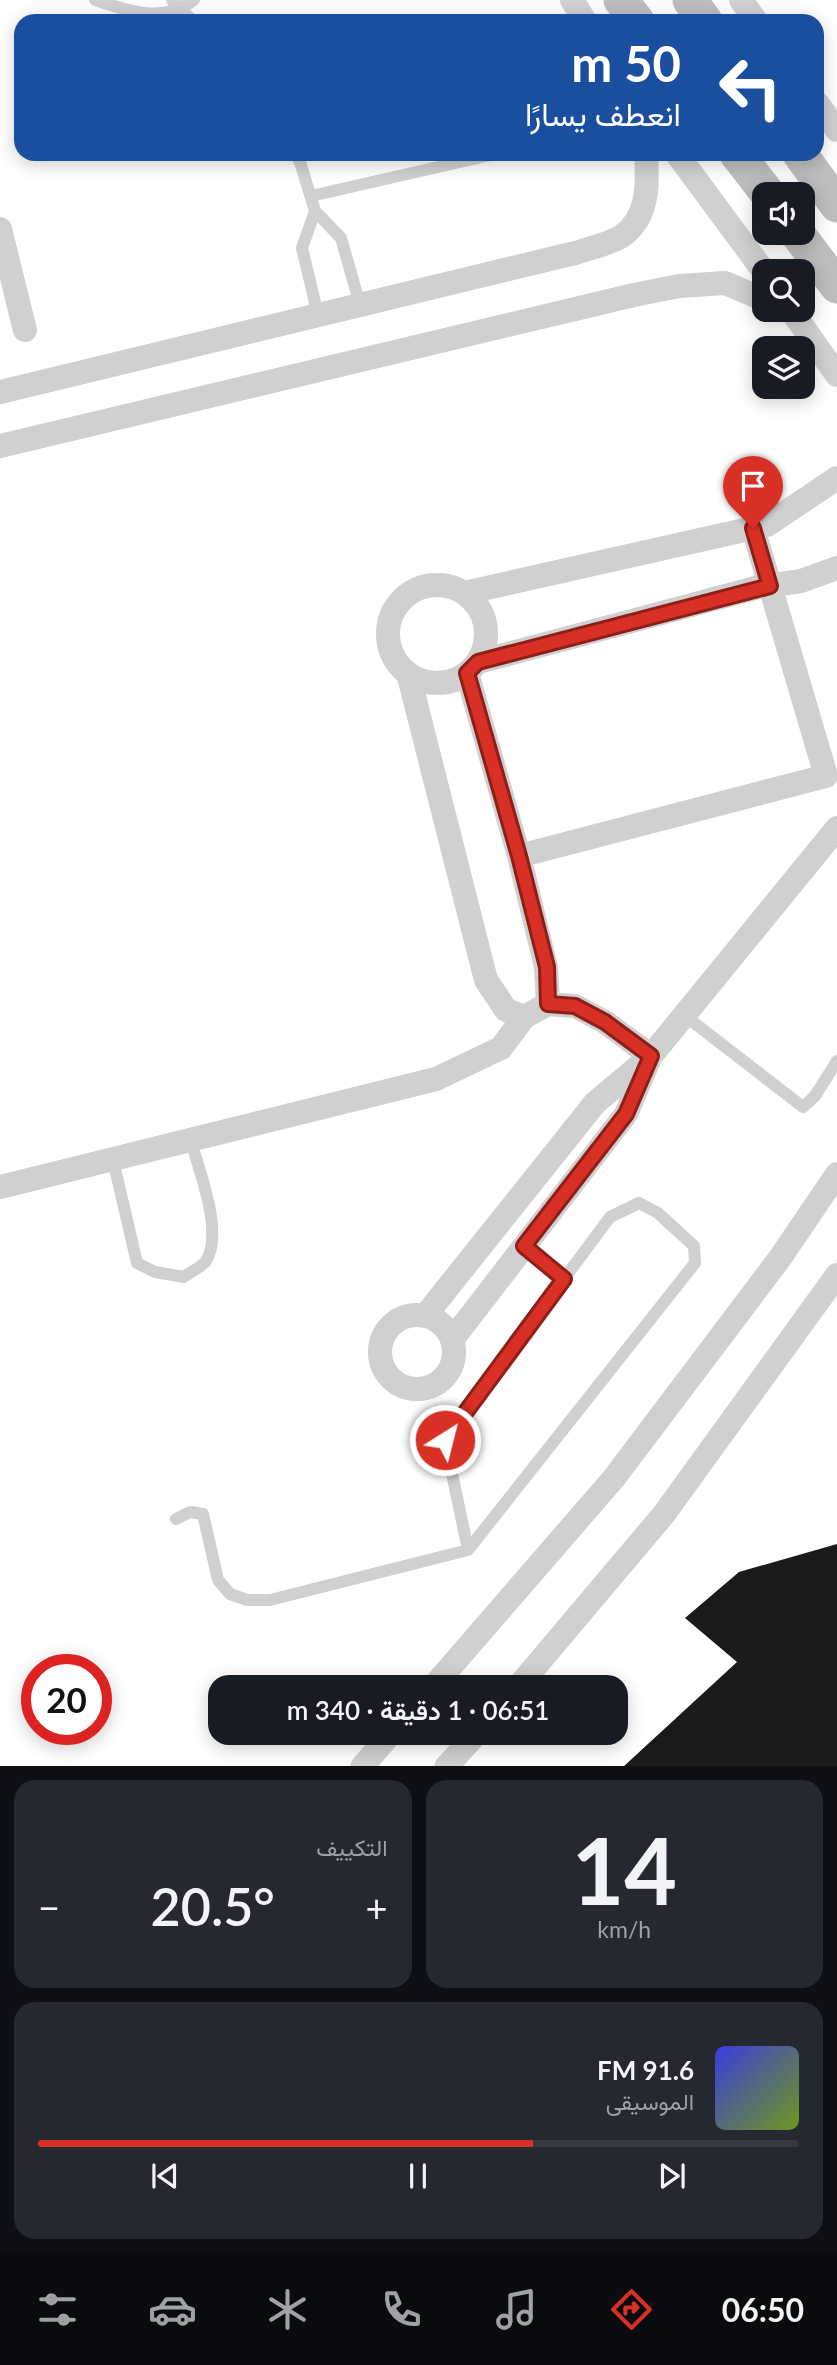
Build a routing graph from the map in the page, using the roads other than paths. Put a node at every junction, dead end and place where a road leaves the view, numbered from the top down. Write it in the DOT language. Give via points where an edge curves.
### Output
graph roads {
  1 [pos="95,0"];
  2 [pos="194,0"];
  3 [pos="621,0"];
  4 [pos="740,0"];
  5 [pos="177,5"];
  6 [pos="632,14"];
  7 [pos="751,14"];
  8 [pos="824,112"];
  9 [pos="837,130"];
  10 [pos="299,161"];
  11 [pos="464,161"];
  12 [pos="646,161"];
  13 [pos="682,161"];
  14 [pos="742,161"];
  15 [pos="805,161"];
  16 [pos="759,182"];
  17 [pos="311,196"];
  18 [pos="837,205"];
  19 [pos="315,211"];
  20 [pos="0,229"];
  21 [pos="806,245"];
  22 [pos="755,259"];
  23 [pos="837,286"];
  24 [pos="752,294"];
  25 [pos="360,305"];
  26 [pos="318,315"];
  27 [pos="799,322"];
  28 [pos="24,330"];
  29 [pos="837,375"];
  30 [pos="0,392"];
  31 [pos="0,446"];
  32 [pos="837,478"];
  33 [pos="753,528"];
  34 [pos="837,568"];
  35 [pos="770,586"];
  36 [pos="464,593"];
  37 [pos="472,668"];
  38 [pos="408,673"];
  39 [pos="832,783"];
  40 [pos="837,828"];
  41 [pos="519,856"];
  42 [pos="548,1004"];
  43 [pos="684,1015"];
  44 [pos="524,1017"];
  45 [pos="651,1056"];
  46 [pos="837,1061"];
  47 [pos="191,1141"];
  48 [pos="113,1160"];
  49 [pos="837,1174"];
  50 [pos="1,1181"];
  51 [pos="524,1246"];
  52 [pos="837,1275"];
  53 [pos="564,1279"];
  54 [pos="425,1316"];
  55 [pos="452,1340"];
  56 [pos="176,1519"];
  57 [pos="468,1550"];
  58 [pos="443,1675"];
  59 [pos="528,1675"];
  60 [pos="381,1745"];
  61 [pos="466,1745"];
  62 [pos="362,1766"];
  63 [pos="446,1766"];
  1 -- 5 [label="lane" via="158,14"];
  2 -- 5 [label="lane"];
  3 -- 6 [label="main road"];
  4 -- 7 [label="street"];
  8 -- 9 [label="street"];
  10 -- 17 [label="lane"];
  11 -- 17 [label="lane"];
  12 -- 25 [label="street" via="648,184 638,221 621,237 575,253"];
  13 -- 22 [label="street"];
  14 -- 16 [label="main road"];
  15 -- 18 [label="main road"];
  17 -- 19 [label="lane"];
  19 -- 25 [label="lane" via="341,238"];
  19 -- 26 [label="lane" via="302,248"];
  20 -- 28 [label="street"];
  21 -- 23 [label="main road"];
  24 -- 31 [label="street" via="725,283 634,295"];
  25 -- 26 [label="street"];
  26 -- 30 [label="street"];
  27 -- 29 [label="street"];
  32 -- 33 [label="street" via="767,524"];
  33 -- 35 [label="street"];
  33 -- 36 [label="street"];
  34 -- 35 [label="street"];
  35 -- 37 [label="street"];
  35 -- 39 [label="street"];
  36 -- 37 [label="street" via="476,603 487,633 485,648"];
  36 -- 38 [label="street" via="432,585 402,600 388,630 390,647"];
  37 -- 38 [label="street" via="453,681 437,683"];
  37 -- 41 [label="street"];
  38 -- 44 [label="street" via="486,980 506,1010"];
  39 -- 41 [label="street"];
  40 -- 43 [label="street"];
  41 -- 42 [label="street" via="547,967"];
  42 -- 44 [label="street"];
  42 -- 45 [label="street" via="575,1006"];
  43 -- 45 [label="street"];
  43 -- 46 [label="lane" via="803,1107"];
  44 -- 47 [label="street" via="501,1048 436,1079"];
  45 -- 51 [label="street" via="626,1114"];
  45 -- 54 [label="street" via="595,1103"];
  47 -- 48 [label="street"];
  47 -- 48 [label="lane" via="209,1202 213,1239 206,1262 184,1277 137,1263"];
  48 -- 50 [label="street"];
  49 -- 58 [label="street" via="780,1258 614,1478"];
  51 -- 53 [label="lane"];
  51 -- 55 [label="street"];
  52 -- 59 [label="street" via="664,1514"];
  53 -- 57 [label="lane" via="445,1440"];
  53 -- 57 [label="lane" via="610,1217 639,1203 658,1213 694,1246 695,1263"];
  54 -- 55 [label="street" via="446,1329"];
  54 -- 55 [label="street" via="401,1318 384,1334 380,1357 391,1379 413,1388 437,1383 452,1364"];
  56 -- 57 [label="lane" via="190,1512 203,1514 218,1580 230,1594 247,1600 270,1600"];
  60 -- 62 [label="street"];
  61 -- 63 [label="street"];
}
